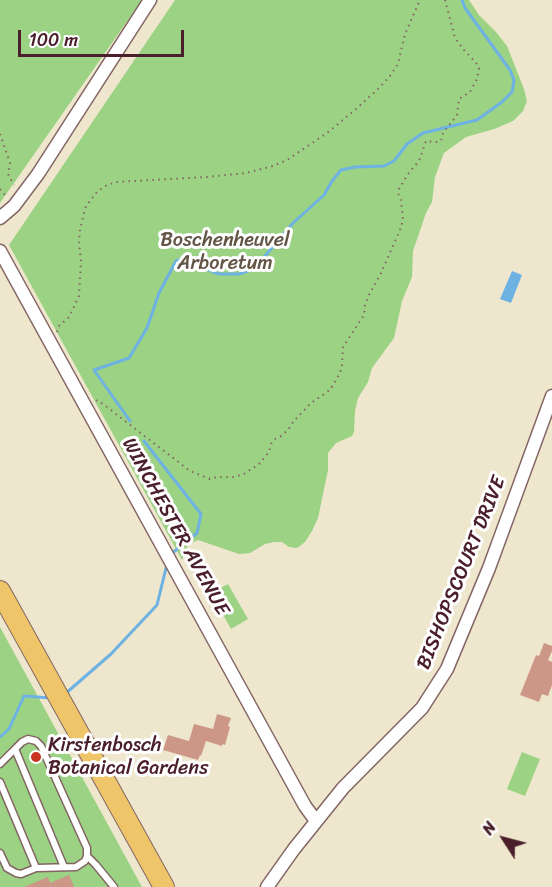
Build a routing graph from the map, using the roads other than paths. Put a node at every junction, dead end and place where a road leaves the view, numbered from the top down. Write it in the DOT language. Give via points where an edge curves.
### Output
graph roads {
  1 [pos="150,0"];
  2 [pos="0,218"];
  3 [pos="0,251"];
  4 [pos="552,396"];
  5 [pos="0,591"];
  6 [pos="15,749"];
  7 [pos="0,764"];
  8 [pos="0,782"];
  9 [pos="315,821"];
  10 [pos="0,853"];
  11 [pos="87,856"];
  12 [pos="64,867"];
  13 [pos="36,868"];
  14 [pos="114,887"];
  15 [pos="164,887"];
  16 [pos="267,887"];
  1 -- 2 [label="street" via="38,174"];
  3 -- 9 [label="street, WINCHESTER AVENUE"];
  4 -- 9 [label="street, BISHOPSCOURT DRIVE" via="447,669 422,708"];
  5 -- 15 [label="main road"];
  6 -- 7 [label="lane"];
  6 -- 11 [label="lane" via="28,739 41,746 87,848"];
  6 -- 12 [label="lane"];
  8 -- 13 [label="lane"];
  9 -- 16 [label="street, BISHOPSCOURT DRIVE"];
  10 -- 13 [label="lane" via="7,868 16,873"];
  11 -- 12 [label="lane" via="81,865"];
  11 -- 14 [label="lane"];
  12 -- 13 [label="lane"];
}
